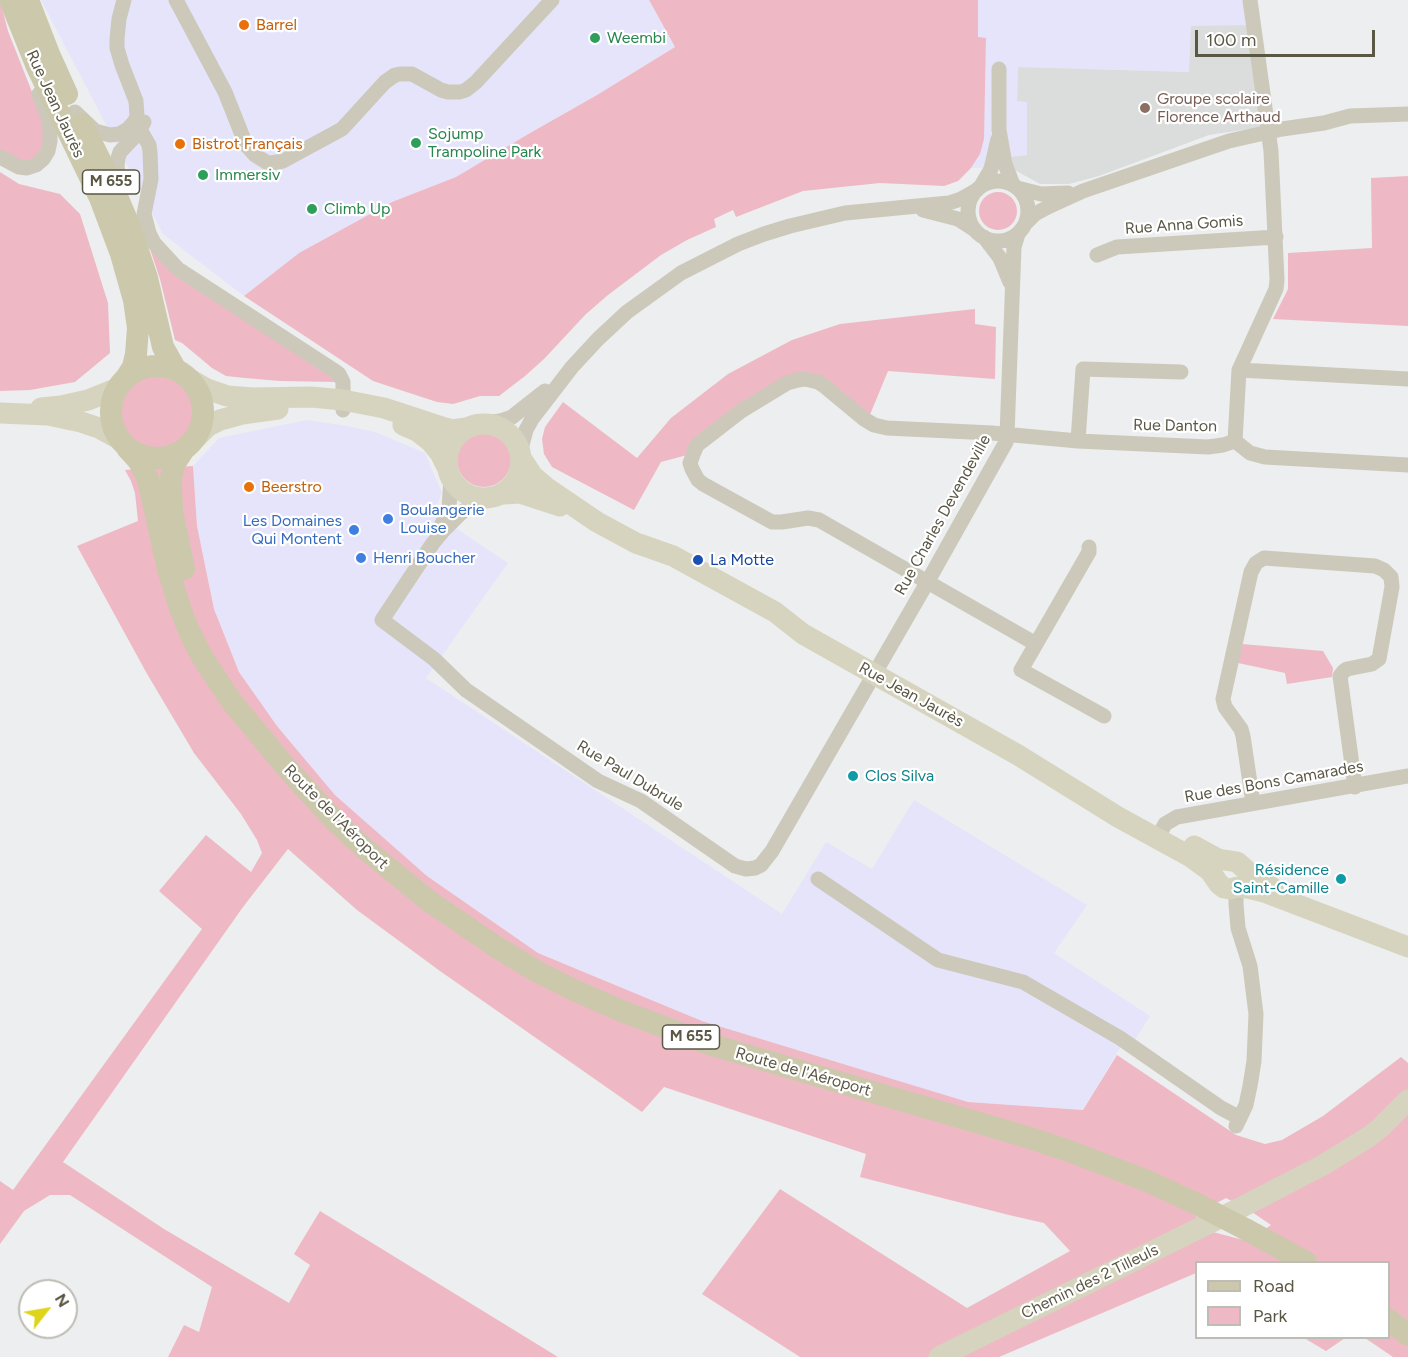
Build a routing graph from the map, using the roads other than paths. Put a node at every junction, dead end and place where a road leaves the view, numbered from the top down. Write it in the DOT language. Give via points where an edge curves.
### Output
graph roads {
  1 [pos="10,0"];
  2 [pos="28,0"];
  3 [pos="124,0"];
  4 [pos="177,0"];
  5 [pos="552,0"];
  6 [pos="1250,0"];
  7 [pos="30,51"];
  8 [pos="999,69"];
  9 [pos="75,112"];
  10 [pos="1408,114"];
  11 [pos="137,126"];
  12 [pos="999,130"];
  13 [pos="1269,131"];
  14 [pos="0,157"];
  15 [pos="1015,186"];
  16 [pos="979,188"];
  17 [pos="1083,191"];
  18 [pos="120,204"];
  19 [pos="902,208"];
  20 [pos="1022,228"];
  21 [pos="980,234"];
  22 [pos="1276,237"];
  23 [pos="1097,255"];
  24 [pos="1012,291"];
  25 [pos="572,367"];
  26 [pos="1239,370"];
  27 [pos="1181,372"];
  28 [pos="182,374"];
  29 [pos="1408,379"];
  30 [pos="122,383"];
  31 [pos="343,405"];
  32 [pos="0,412"];
  33 [pos="476,426"];
  34 [pos="1007,435"];
  35 [pos="1078,441"];
  36 [pos="1234,441"];
  37 [pos="123,443"];
  38 [pos="189,445"];
  39 [pos="521,458"];
  40 [pos="1408,465"];
  41 [pos="449,474"];
  42 [pos="498,495"];
  43 [pos="597,522"];
  44 [pos="433,543"];
  45 [pos="1089,547"];
  46 [pos="928,581"];
  47 [pos="1036,644"];
  48 [pos="873,674"];
  49 [pos="1104,716"];
  50 [pos="262,738"];
  51 [pos="1408,776"];
  52 [pos="1355,787"];
  53 [pos="1253,803"];
  54 [pos="1160,833"];
  55 [pos="1235,863"];
  56 [pos="818,879"];
  57 [pos="1227,885"];
  58 [pos="1325,914"];
  59 [pos="1408,947"];
  60 [pos="1408,1100"];
  61 [pos="1302,1261"];
  62 [pos="1390,1320"];
  63 [pos="1408,1335"];
  64 [pos="939,1357"];
  1 -- 7 [label="main road, Rue Jean Jaurès / M 655"];
  2 -- 9 [label="main road, Rue Jean Jaurès / M 655"];
  3 -- 11 [label="street" via="117,48 136,101"];
  4 -- 5 [label="street" via="225,92 246,145 271,163 283,161 342,129 395,75 412,74 448,92 466,90"];
  6 -- 13 [label="street"];
  7 -- 14 [label="street" via="29,70 50,128 48,151 44,159 27,168"];
  7 -- 30 [label="main road, Rue Jean Jaurès / M 655" via="100,198 128,279 137,315 138,341 134,363"];
  8 -- 12 [label="street"];
  9 -- 11 [label="street" via="95,131 110,135"];
  9 -- 18 [label="main road, Rue Jean Jaurès / M 655"];
  10 -- 13 [label="street" via="1350,116"];
  11 -- 18 [label="street" via="118,158"];
  11 -- 31 [label="street" via="149,145 151,178 144,214 154,243 178,269 339,374"];
  12 -- 15 [label="street" via="1005,164"];
  12 -- 16 [label="street" via="991,169"];
  13 -- 17 [label="street"];
  13 -- 22 [label="street"];
  15 -- 16 [label="street" via="997,181"];
  15 -- 17 [label="street" via="1041,194"];
  15 -- 20 [label="street" via="1028,207"];
  16 -- 19 [label="street" via="956,201"];
  16 -- 21 [label="street" via="968,210 970,221"];
  17 -- 20 [label="street" via="1035,214"];
  18 -- 28 [label="main road, Rue Jean Jaurès / M 655" via="147,278 163,347"];
  19 -- 21 [label="street" via="948,216"];
  19 -- 25 [label="street" via="845,213 805,222 764,234 711,257 632,308"];
  20 -- 21 [label="street" via="1009,239 999,241"];
  20 -- 24 [label="street, Rue Charles Devendeville" via="1014,247"];
  21 -- 24 [label="street, Rue Charles Devendeville" via="1000,258"];
  22 -- 23 [label="street, Rue Anna Gomis" via="1118,247"];
  22 -- 26 [label="street" via="1277,285"];
  24 -- 34 [label="street, Rue Charles Devendeville"];
  25 -- 33 [label="street" via="519,412 505,420"];
  25 -- 39 [label="street" via="532,419"];
  26 -- 29 [label="street"];
  26 -- 36 [label="street"];
  27 -- 35 [label="street" via="1083,369"];
  28 -- 30 [label="main road" via="153,366 141,369"];
  28 -- 31 [label="main road" via="214,392 240,398 311,397"];
  28 -- 38 [label="main road" via="199,392 202,404 202,422"];
  30 -- 32 [label="main road, Route de l'Aéroport" via="92,399"];
  30 -- 37 [label="main road" via="111,404 111,416"];
  31 -- 33 [label="main road" via="384,408 453,430"];
  31 -- 38 [label="main road" via="242,414 214,423"];
  31 -- 41 [label="main road" via="417,431 437,449"];
  32 -- 37 [label="main road, Route de l'Aéroport" via="81,422"];
  33 -- 39 [label="main road" via="501,428 510,434"];
  33 -- 41 [label="main road" via="457,435 449,448"];
  34 -- 35 [label="street, Rue Danton"];
  34 -- 46 [label="street, Rue Charles Devendeville" via="1003,449"];
  34 -- 46 [label="street, Rue Danton" via="880,427 864,419 824,385 806,379 787,383 758,400 718,428 693,452 690,463 698,480 767,519 777,523 819,520"];
  35 -- 36 [label="street, Rue Danton" via="1208,447"];
  36 -- 40 [label="street, Rue Danton" via="1250,453 1265,457"];
  37 -- 38 [label="main road" via="137,454 154,459 172,456"];
  37 -- 50 [label="main road, Route de l'Aéroport / M 655" via="148,479 168,569 189,631 223,688"];
  38 -- 50 [label="main road, Route de l'Aéroport / M 655" via="175,463 171,487 172,511 190,592 210,650"];
  39 -- 42 [label="main road" via="517,478"];
  39 -- 43 [label="main road, Rue Jean Jaurès" via="547,488"];
  41 -- 42 [label="main road" via="466,494 477,498"];
  41 -- 44 [label="street, Rue Paul Dubrule" via="451,498"];
  42 -- 43 [label="main road, Rue Jean Jaurès" via="528,495"];
  42 -- 44 [label="street, Rue Paul Dubrule" via="461,513"];
  43 -- 48 [label="main road, Rue Jean Jaurès" via="636,543 673,556 775,612 803,634"];
  44 -- 48 [label="street, Rue Paul Dubrule" via="382,620 434,659 466,690 598,781 641,801 735,866 755,868 772,851"];
  45 -- 47 [label="street"];
  46 -- 47 [label="street, Rue Danton"];
  46 -- 48 [label="street, Rue Charles Devendeville"];
  47 -- 49 [label="street" via="1021,670"];
  48 -- 54 [label="main road, Rue Jean Jaurès"];
  50 -- 61 [label="main road, Route de l'Aéroport / M 655, bridge" via="335,821 392,872 429,902 536,971 624,1012 712,1045 982,1123 1145,1180"];
  51 -- 52 [label="street, Rue des Bons Camarades"];
  52 -- 53 [label="street, Rue des Bons Camarades"];
  52 -- 53 [label="street" via="1340,676 1344,670 1379,659 1391,577 1375,566 1264,558 1251,572 1223,699 1243,736"];
  53 -- 54 [label="street, Rue des Bons Camarades" via="1177,817 1168,821"];
  54 -- 55 [label="main road, Rue Jean Jaurès"];
  54 -- 57 [label="main road, Rue Jean Jaurès"];
  55 -- 57 [label="main road" via="1245,877 1242,883"];
  55 -- 58 [label="main road, Rue Jean Jaurès" via="1268,886"];
  56 -- 57 [label="street" via="938,960 1023,982 1120,1038 1238,1122 1246,1105 1254,1061 1256,1014 1250,966 1230,916"];
  57 -- 58 [label="main road, Rue Jean Jaurès" via="1264,892"];
  58 -- 59 [label="main road, Rue Jean Jaurès"];
  60 -- 64 [label="main road, Chemin des 2 Tilleuls" via="1380,1128 1316,1169"];
  62 -- 63 [label="main road"];
}
